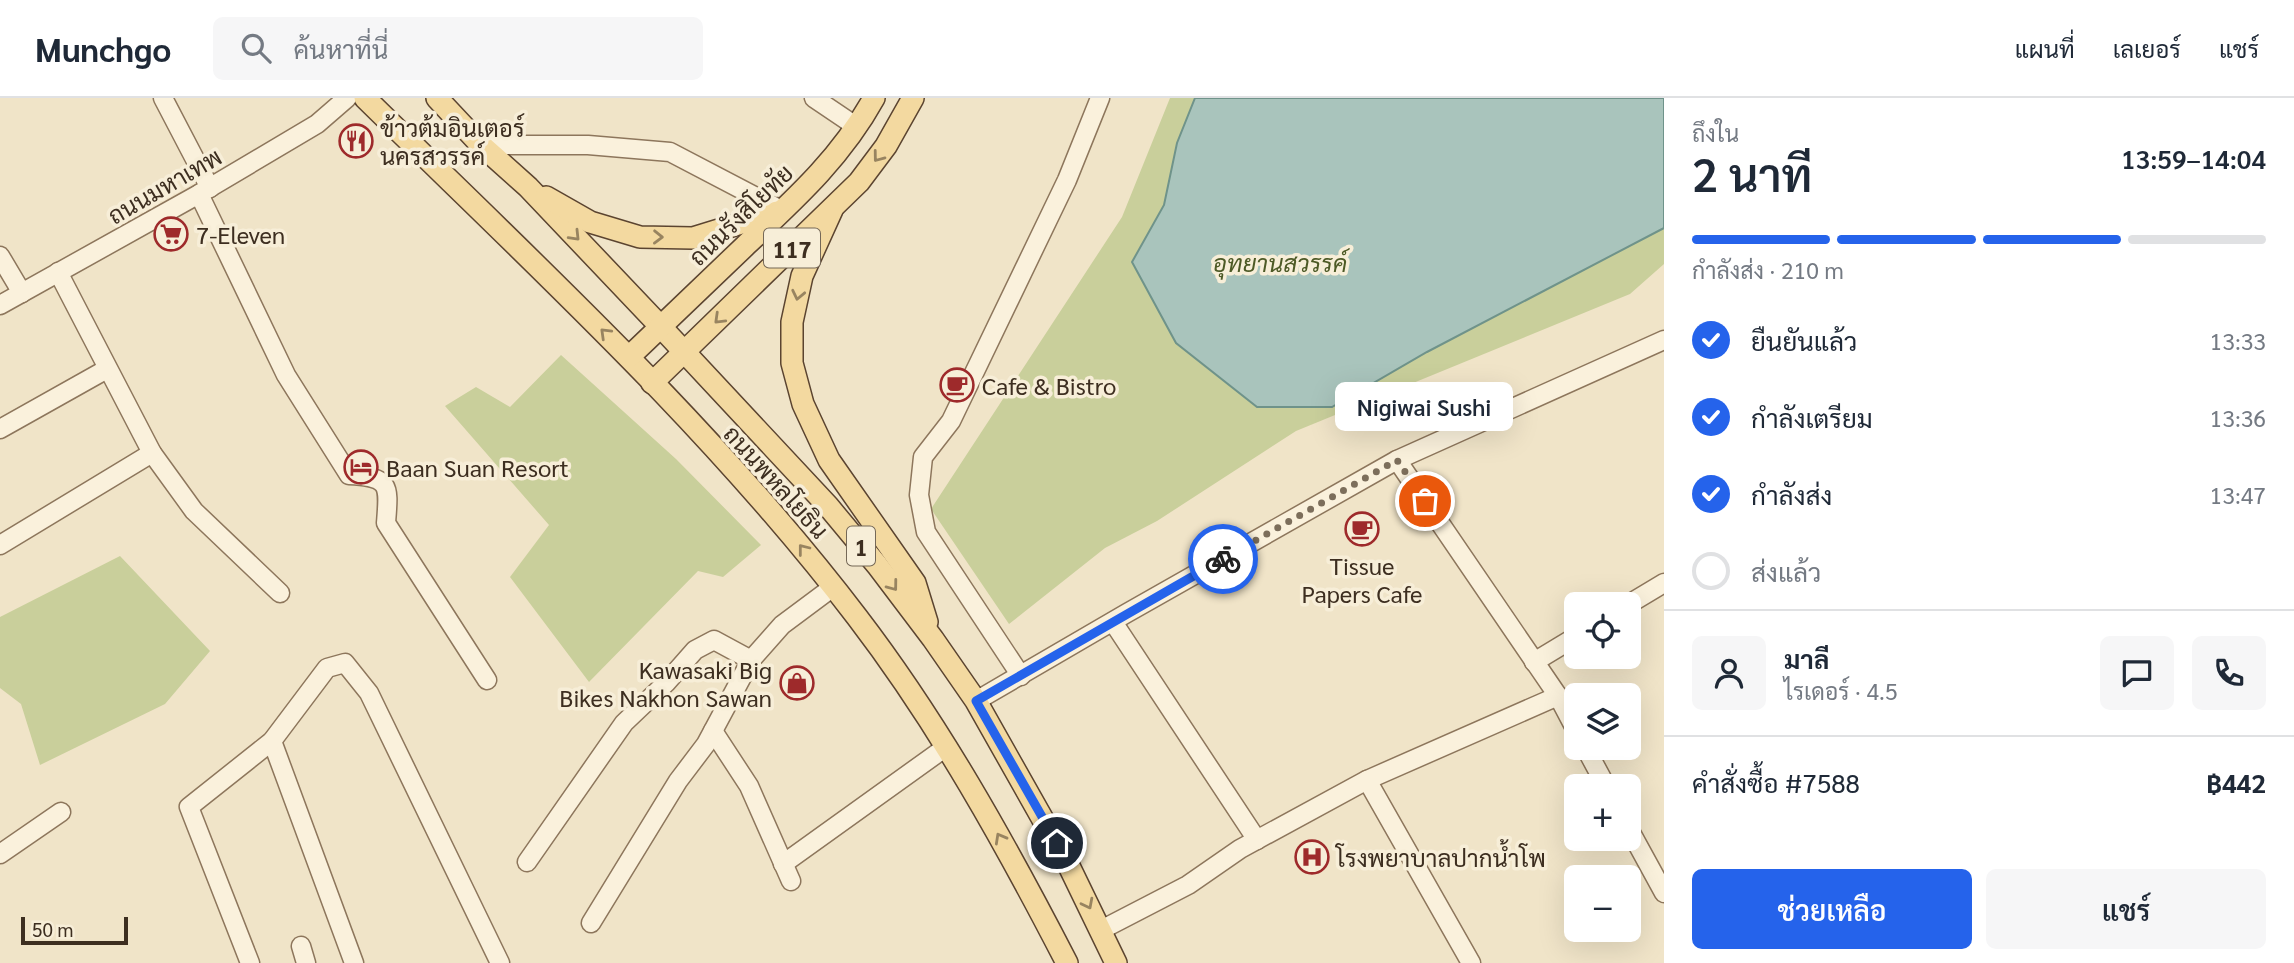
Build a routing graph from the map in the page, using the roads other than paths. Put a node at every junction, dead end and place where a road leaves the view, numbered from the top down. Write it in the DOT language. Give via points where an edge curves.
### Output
graph roads {
  1 [pos="163,98"];
  2 [pos="347,98"];
  3 [pos="365,98"];
  4 [pos="814,98"];
  5 [pos="874,98"];
  6 [pos="913,98"];
  7 [pos="1100,98"];
  8 [pos="442,100"];
  9 [pos="858,127"];
  10 [pos="481,145"];
  11 [pos="528,187"];
  12 [pos="205,191"];
  13 [pos="832,210"];
  14 [pos="783,211"];
  15 [pos="0,256"];
  16 [pos="58,272"];
  17 [pos="22,293"];
  18 [pos="0,305"];
  19 [pos="661,327"];
  20 [pos="1664,340"];
  21 [pos="684,353"];
  22 [pos="629,356"];
  23 [pos="107,369"];
  24 [pos="652,383"];
  25 [pos="0,429"];
  26 [pos="152,453"];
  27 [pos="1397,460"];
  28 [pos="0,545"];
  29 [pos="1664,583"];
  30 [pos="833,587"];
  31 [pos="280,593"];
  32 [pos="1641,597"];
  33 [pos="1113,622"];
  34 [pos="933,639"];
  35 [pos="1564,644"];
  36 [pos="751,660"];
  37 [pos="1534,662"];
  38 [pos="1021,676"];
  39 [pos="487,680"];
  40 [pos="1558,696"];
  41 [pos="976,701"];
  42 [pos="1564,707"];
  43 [pos="713,731"];
  44 [pos="272,741"];
  45 [pos="946,747"];
  46 [pos="1367,780"];
  47 [pos="61,812"];
  48 [pos="1256,840"];
  49 [pos="1641,851"];
  50 [pos="0,855"];
  51 [pos="527,862"];
  52 [pos="783,864"];
  53 [pos="791,881"];
  54 [pos="1664,893"];
  55 [pos="591,923"];
  56 [pos="1101,929"];
  57 [pos="250,963"];
  58 [pos="354,963"];
  59 [pos="500,963"];
  60 [pos="1067,963"];
  61 [pos="1116,963"];
  62 [pos="1471,963"];
  1 -- 12 [label="street"];
  2 -- 12 [label="street, ถนนมหาเทพ" via="317,124"];
  22 -- 3 [label="main road, ถนนพหลโยธิน / 1, one-way"];
  4 -- 9 [label="street"];
  5 -- 9 [label="main road, ถนนรังสิโยทัย / 117"];
  6 -- 13 [label="main road, 117, one-way" via="886,146"];
  7 -- 38 [label="street" via="1067,180 951,421 923,457 919,495 926,531"];
  8 -- 10 [label="main road, ถนนพหลโยธิน / 1"];
  9 -- 14 [label="main road, ถนนรังสิโยทัย / 117"];
  10 -- 11 [label="main road, ถนนพหลโยธิน / 1"];
  10 -- 14 [label="street" via="588,145 670,152"];
  11 -- 14 [label="main road, one-way" via="590,222 640,237 693,238"];
  11 -- 19 [label="main road, ถนนพหลโยธิน / 1, one-way"];
  12 -- 16 [label="street, ถนนมหาเทพ"];
  12 -- 39 [label="street" via="286,375 349,475 381,480 389,492 386,523"];
  13 -- 21 [label="main road, 117, one-way"];
  13 -- 34 [label="main road, one-way" via="802,276 792,323 792,363 803,404 829,460 915,583"];
  14 -- 19 [label="main road, ถนนรังสิโยทัย / 117"];
  15 -- 17 [label="street"];
  16 -- 17 [label="street, ถนนมหาเทพ"];
  16 -- 23 [label="street"];
  17 -- 18 [label="street, ถนนมหาเทพ"];
  19 -- 21 [label="main road, ถนนพหลโยธิน / 1"];
  19 -- 22 [label="main road, ถนนรังสิโยทัย / 117"];
  20 -- 27 [label="street"];
  21 -- 24 [label="main road, 117"];
  21 -- 34 [label="main road, ถนนพหลโยธิน / 1, one-way" via="828,506"];
  22 -- 24 [label="main road, ถนนพหลโยธิน / 1"];
  23 -- 25 [label="street"];
  23 -- 26 [label="street"];
  30 -- 24 [label="main road, ถนนพหลโยธิน / 1, one-way" via="780,521"];
  26 -- 28 [label="street"];
  26 -- 31 [label="street" via="194,511"];
  27 -- 33 [label="street"];
  27 -- 37 [label="street"];
  29 -- 32 [label="street"];
  30 -- 36 [label="street" via="782,625"];
  30 -- 45 [label="main road, ถนนพหลโยธิน / 1"];
  33 -- 38 [label="street"];
  33 -- 48 [label="street"];
  34 -- 41 [label="main road, ถนนพหลโยธิน / 1"];
  35 -- 37 [label="street"];
  36 -- 43 [label="street"];
  36 -- 51 [label="street" via="714,640 695,650 624,723"];
  37 -- 40 [label="street"];
  38 -- 41 [label="street"];
  40 -- 42 [label="street"];
  40 -- 46 [label="street"];
  41 -- 56 [label="main road, ถนนพหลโยธิน / 1, one-way"];
  43 -- 52 [label="street" via="750,786"];
  43 -- 55 [label="street"];
  44 -- 57 [label="street" via="189,807"];
  44 -- 58 [label="street"];
  44 -- 59 [label="street" via="319,675 345,663 369,693"];
  45 -- 52 [label="street"];
  60 -- 45 [label="main road, ถนนพหลโยธิน / 1, one-way"];
  46 -- 48 [label="street"];
  46 -- 62 [label="street"];
  47 -- 50 [label="street"];
  48 -- 56 [label="street" via="1188,885"];
  49 -- 54 [label="street"];
  52 -- 53 [label="street"];
  56 -- 61 [label="main road, ถนนพหลโยธิน / 1"];
}
